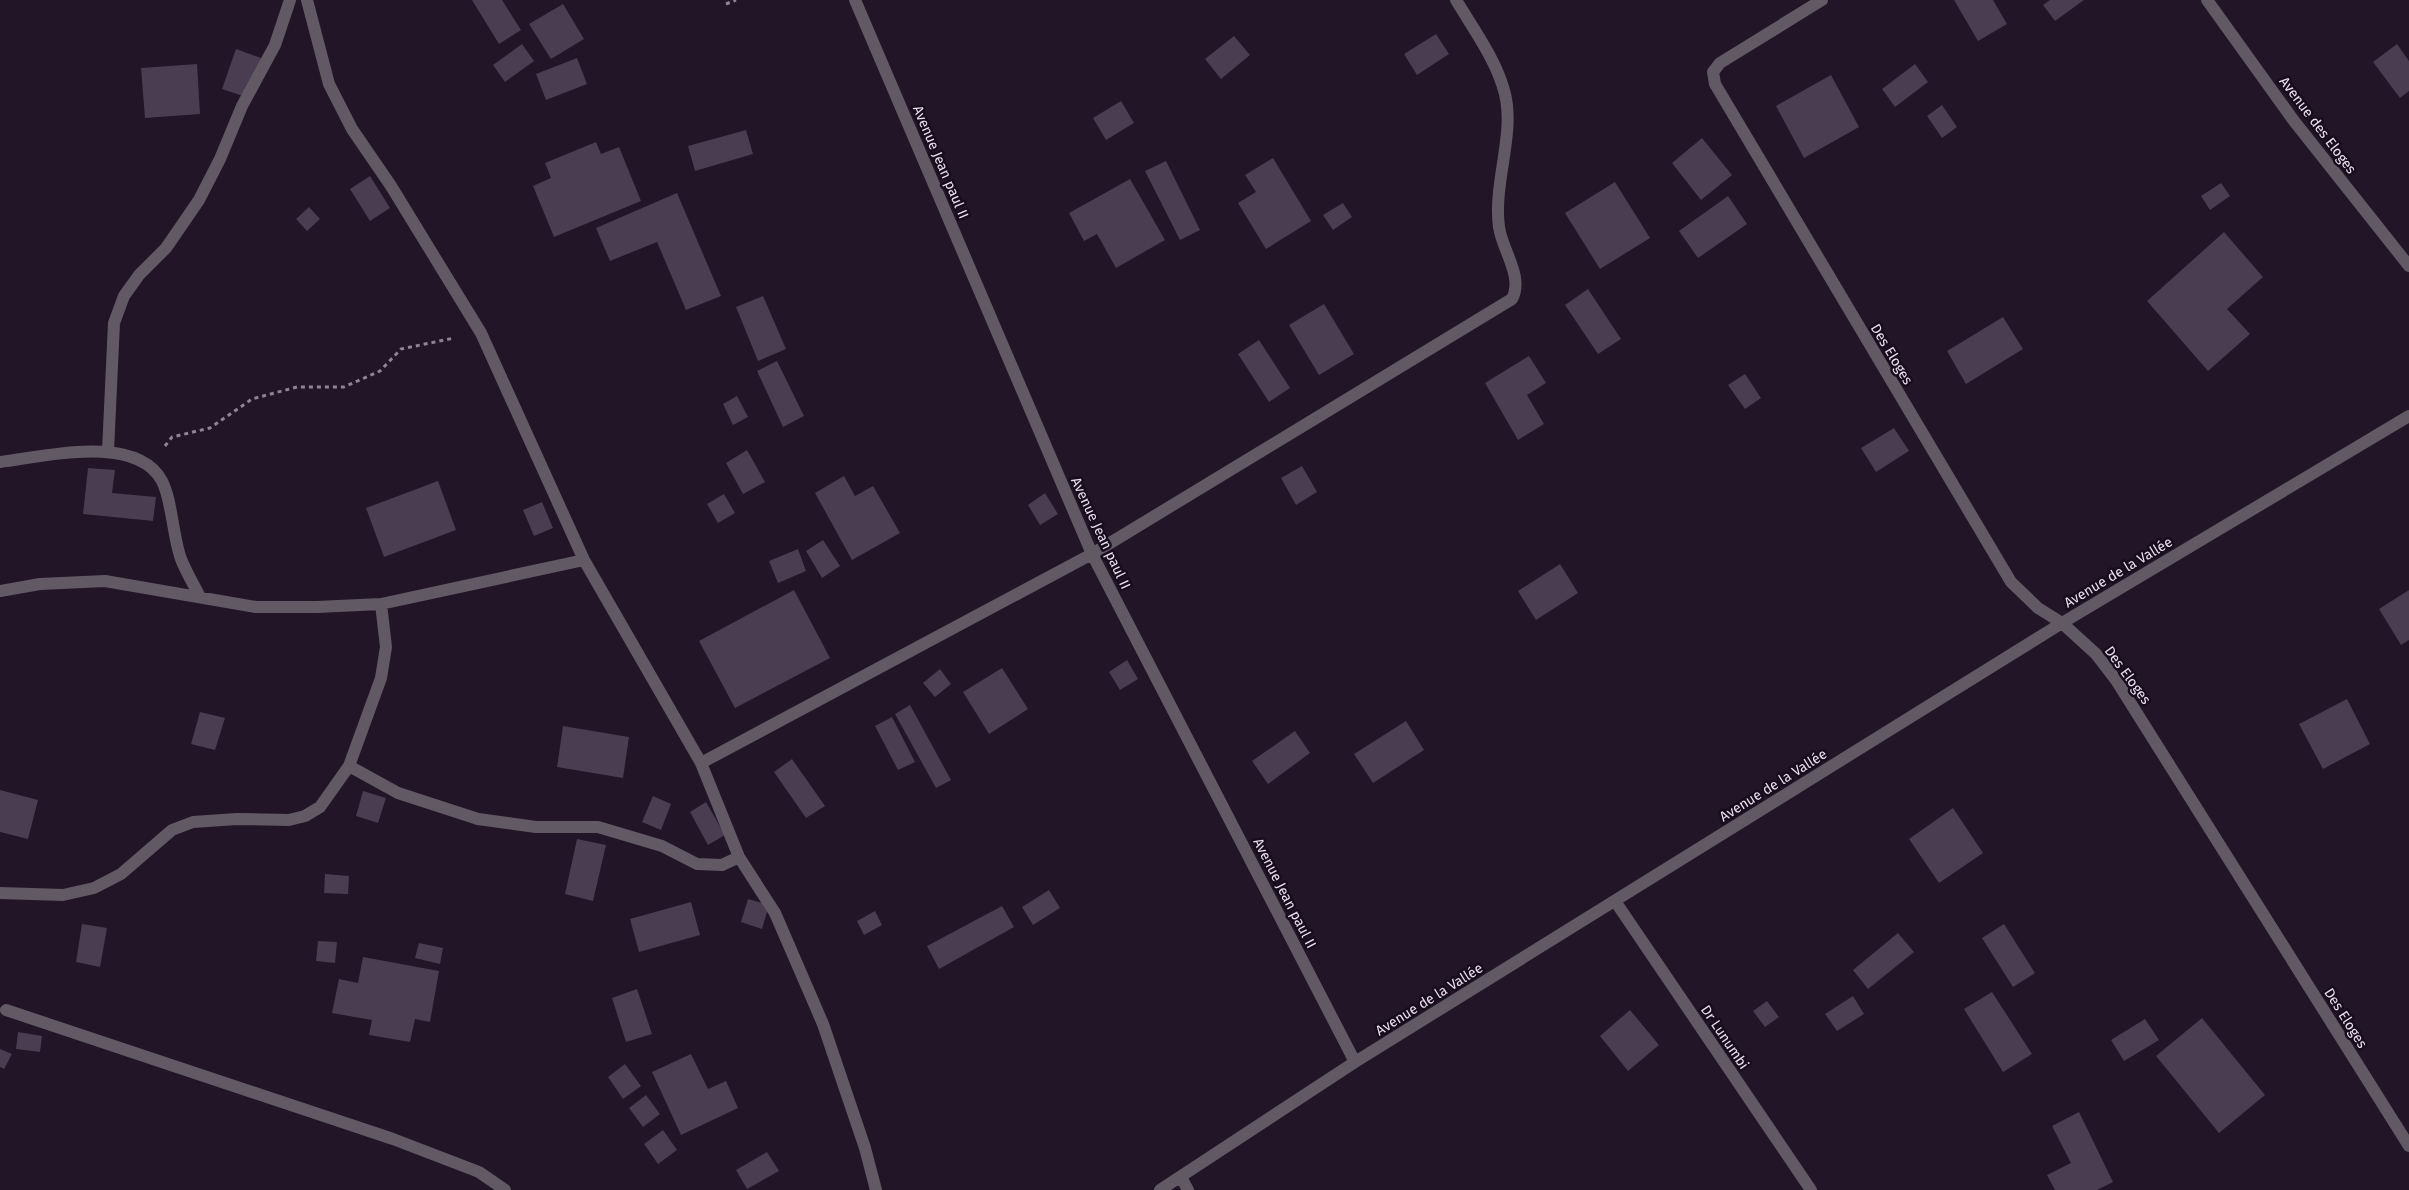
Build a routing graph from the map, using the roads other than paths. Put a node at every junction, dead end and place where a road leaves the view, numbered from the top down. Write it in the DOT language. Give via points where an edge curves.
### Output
graph roads {
  1 [pos="290,0"];
  2 [pos="307,0"];
  3 [pos="855,0"];
  4 [pos="1456,0"];
  5 [pos="1822,0"];
  6 [pos="2207,0"];
  7 [pos="2409,266"];
  8 [pos="2409,416"];
  9 [pos="108,451"];
  10 [pos="0,462"];
  11 [pos="1092,554"];
  12 [pos="584,560"];
  13 [pos="0,591"];
  14 [pos="200,597"];
  15 [pos="381,604"];
  16 [pos="2062,624"];
  17 [pos="702,763"];
  18 [pos="349,766"];
  19 [pos="739,856"];
  20 [pos="0,893"];
  21 [pos="1615,901"];
  22 [pos="6,1010"];
  23 [pos="1355,1062"];
  24 [pos="2409,1146"];
  25 [pos="1180,1177"];
  26 [pos="505,1190"];
  27 [pos="876,1190"];
  28 [pos="1160,1190"];
  29 [pos="1188,1190"];
  30 [pos="1811,1190"];
  1 -- 9 [label="street" via="275,45 242,106 199,200 166,248 139,275 124,296 114,323"];
  2 -- 12 [label="street" via="329,84 352,129 481,332"];
  3 -- 11 [label="street, Avenue Jean paul II"];
  4 -- 11 [label="street" via="1494,66 1505,94 1507,119 1498,214 1501,240 1516,278 1512,299"];
  5 -- 16 [label="street, Des Eloges" via="1720,62 1713,72 1715,84 2011,582 2038,608"];
  6 -- 7 [label="street, Avenue des Eloges" via="2294,121"];
  8 -- 16 [label="street, Avenue de la Vallée"];
  9 -- 10 [label="street"];
  9 -- 14 [label="street" via="128,455 148,465 162,481 181,559"];
  11 -- 17 [label="street"];
  11 -- 23 [label="street, Avenue Jean paul II"];
  12 -- 15 [label="street"];
  12 -- 17 [label="street"];
  13 -- 14 [label="street" via="40,584 105,582"];
  14 -- 15 [label="street" via="256,607"];
  15 -- 18 [label="street" via="386,647 381,678"];
  16 -- 21 [label="street, Avenue de la Vallée"];
  16 -- 24 [label="street, Des Eloges" via="2096,654 2116,680"];
  17 -- 19 [label="street"];
  18 -- 19 [label="street" via="398,794 478,819 536,827 598,827 662,846 697,864 722,865"];
  18 -- 20 [label="street" via="320,807 305,816 289,820 193,822 172,830 121,874 94,888 63,895"];
  19 -- 27 [label="street" via="775,913 823,1024 866,1148"];
  21 -- 23 [label="street, Avenue de la Vallée"];
  21 -- 30 [label="street, Dr Lunumbi"];
  22 -- 26 [label="street" via="394,1139 479,1172"];
  23 -- 25 [label="street, Avenue de la Vallée"];
  25 -- 28 [label="street, Avenue de la Vallée"];
  25 -- 29 [label="street"];
}
